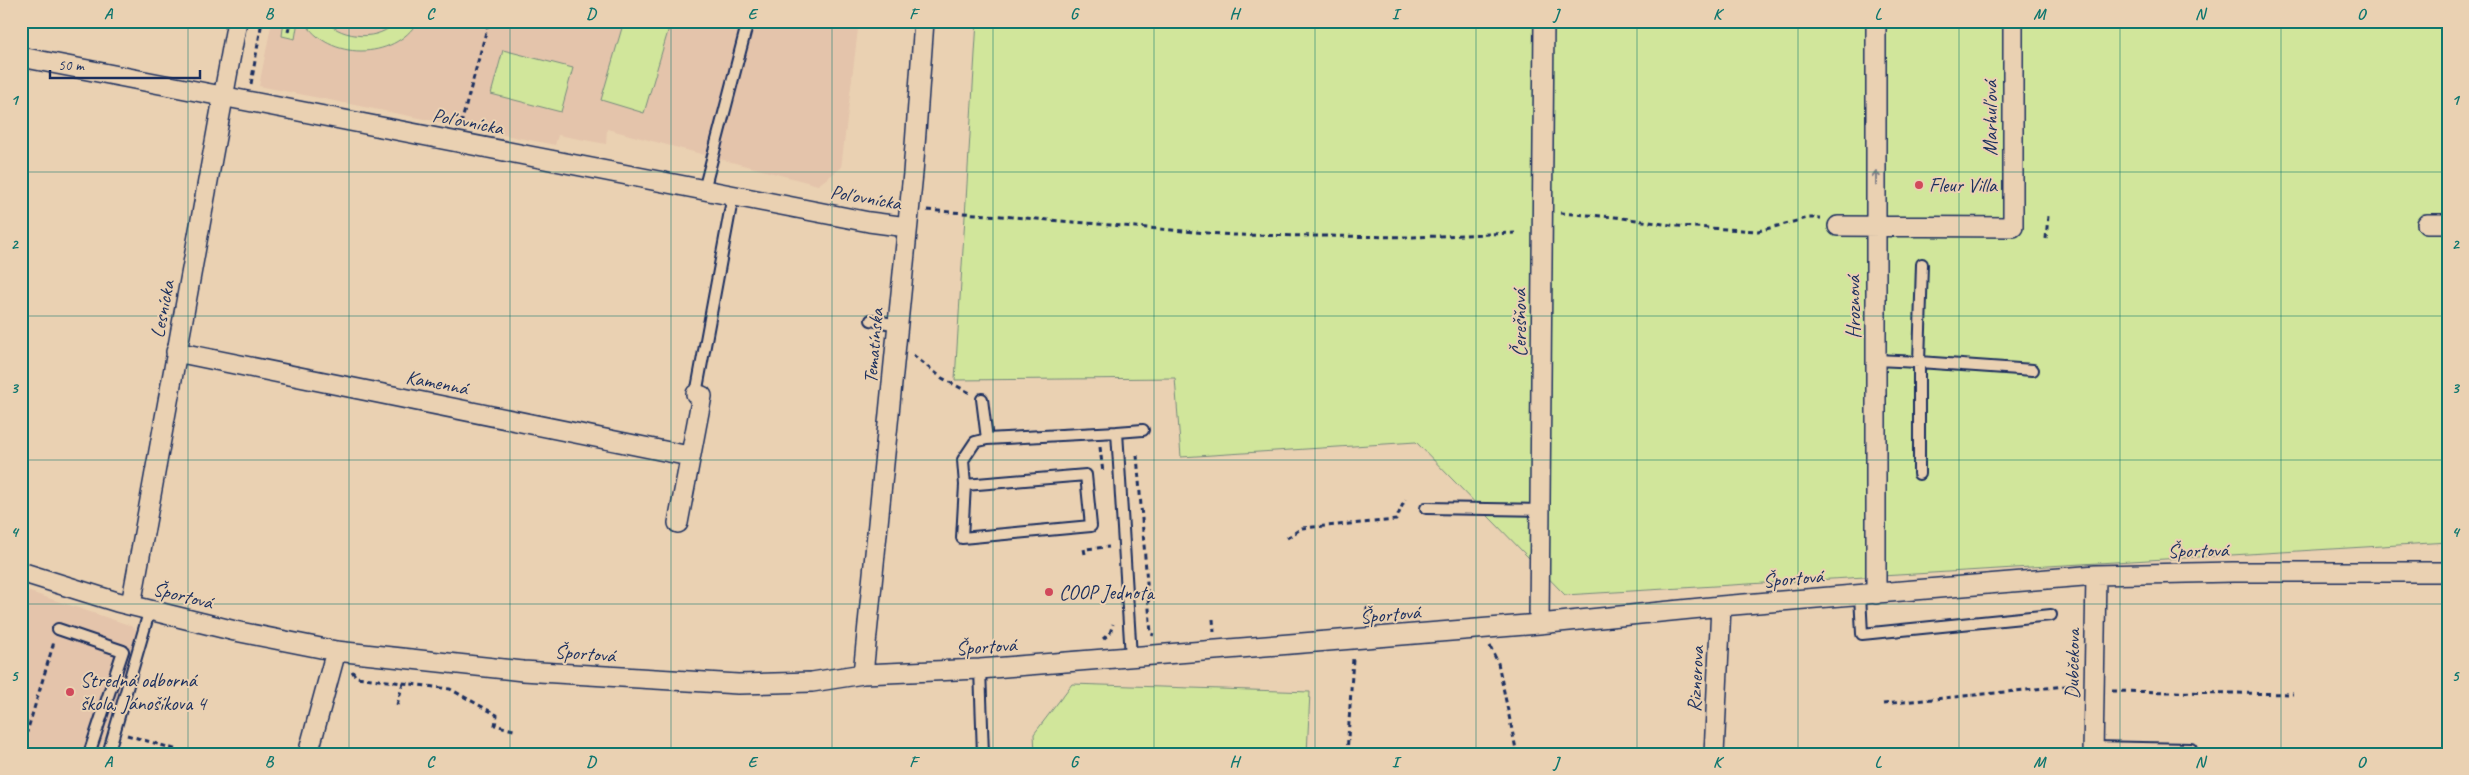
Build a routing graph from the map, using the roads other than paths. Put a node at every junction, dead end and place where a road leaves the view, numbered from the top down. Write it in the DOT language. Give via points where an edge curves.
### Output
graph roads {
  1 [pos="237,21"];
  2 [pos="748,21"];
  3 [pos="924,21"];
  4 [pos="1544,21"];
  5 [pos="1876,21"];
  6 [pos="2013,21"];
  7 [pos="21,57"];
  8 [pos="225,96"];
  9 [pos="704,190"];
  10 [pos="733,195"];
  11 [pos="1833,222"];
  12 [pos="2427,224"];
  13 [pos="2448,224"];
  14 [pos="1876,226"];
  15 [pos="907,227"];
  16 [pos="1922,264"];
  17 [pos="870,320"];
  18 [pos="897,333"];
  19 [pos="176,352"];
  20 [pos="1876,360"];
  21 [pos="1919,362"];
  22 [pos="2033,370"];
  23 [pos="696,394"];
  24 [pos="982,399"];
  25 [pos="1143,430"];
  26 [pos="1117,432"];
  27 [pos="987,439"];
  28 [pos="690,456"];
  29 [pos="1919,474"];
  30 [pos="965,485"];
  31 [pos="1426,508"];
  32 [pos="1540,510"];
  33 [pos="678,523"];
  34 [pos="21,572"];
  35 [pos="2448,572"];
  36 [pos="2096,575"];
  37 [pos="1868,594"];
  38 [pos="131,605"];
  39 [pos="1721,606"];
  40 [pos="150,609"];
  41 [pos="2051,615"];
  42 [pos="1539,624"];
  43 [pos="58,629"];
  44 [pos="335,656"];
  45 [pos="1130,657"];
  46 [pos="980,670"];
  47 [pos="863,674"];
  48 [pos="2191,749"];
  49 [pos="2093,750"];
  50 [pos="89,754"];
  51 [pos="108,754"];
  52 [pos="308,754"];
  53 [pos="983,754"];
  54 [pos="1714,754"];
  1 -- 8 [label="street, Lesnícka"];
  2 -- 9 [label="lane"];
  3 -- 15 [label="street, Tematínska"];
  4 -- 32 [label="street, Čerešňová"];
  14 -- 5 [label="street, Hroznová, one-way"];
  6 -- 14 [label="street, Marhuľová" via="2012,227"];
  7 -- 8 [label="street, Poľovnícka"];
  8 -- 9 [label="street, Poľovnícka"];
  8 -- 19 [label="street, Lesnícka"];
  9 -- 10 [label="street, Poľovnícka"];
  10 -- 15 [label="street, Poľovnícka"];
  10 -- 23 [label="lane"];
  11 -- 14 [label="street"];
  12 -- 13 [label="street"];
  14 -- 20 [label="street, Hroznová"];
  15 -- 18 [label="street, Tematínska"];
  16 -- 21 [label="lane"];
  17 -- 18 [label="lane"];
  18 -- 47 [label="street, Tematínska"];
  19 -- 28 [label="street, Kamenná"];
  19 -- 38 [label="street, Lesnícka"];
  20 -- 21 [label="lane"];
  20 -- 37 [label="street, Hroznová"];
  21 -- 22 [label="lane"];
  21 -- 29 [label="lane"];
  23 -- 28 [label="street" via="702,396"];
  24 -- 27 [label="lane"];
  25 -- 26 [label="lane"];
  26 -- 27 [label="lane"];
  26 -- 45 [label="lane"];
  27 -- 30 [label="lane" via="975,442 964,460"];
  28 -- 33 [label="street"];
  30 -- 30 [label="lane" via="1086,475 1091,526 962,538"];
  31 -- 32 [label="lane"];
  32 -- 42 [label="street, Čerešňová"];
  34 -- 38 [label="street, Športová"];
  35 -- 36 [label="street, Športová"];
  36 -- 37 [label="street, Športová"];
  36 -- 49 [label="street, Dubčekova"];
  37 -- 39 [label="street, Športová"];
  37 -- 41 [label="lane" via="1862,634"];
  38 -- 40 [label="street, Športová"];
  39 -- 42 [label="street, Športová"];
  39 -- 54 [label="street, Riznerova"];
  40 -- 44 [label="street, Športová"];
  40 -- 51 [label="lane"];
  42 -- 45 [label="street, Športová"];
  43 -- 50 [label="lane" via="122,651"];
  44 -- 47 [label="street, Športová" via="738,684 802,682"];
  44 -- 52 [label="street"];
  45 -- 46 [label="street, Športová"];
  46 -- 47 [label="street, Športová"];
  46 -- 53 [label="lane"];
  48 -- 49 [label="lane"];
}
